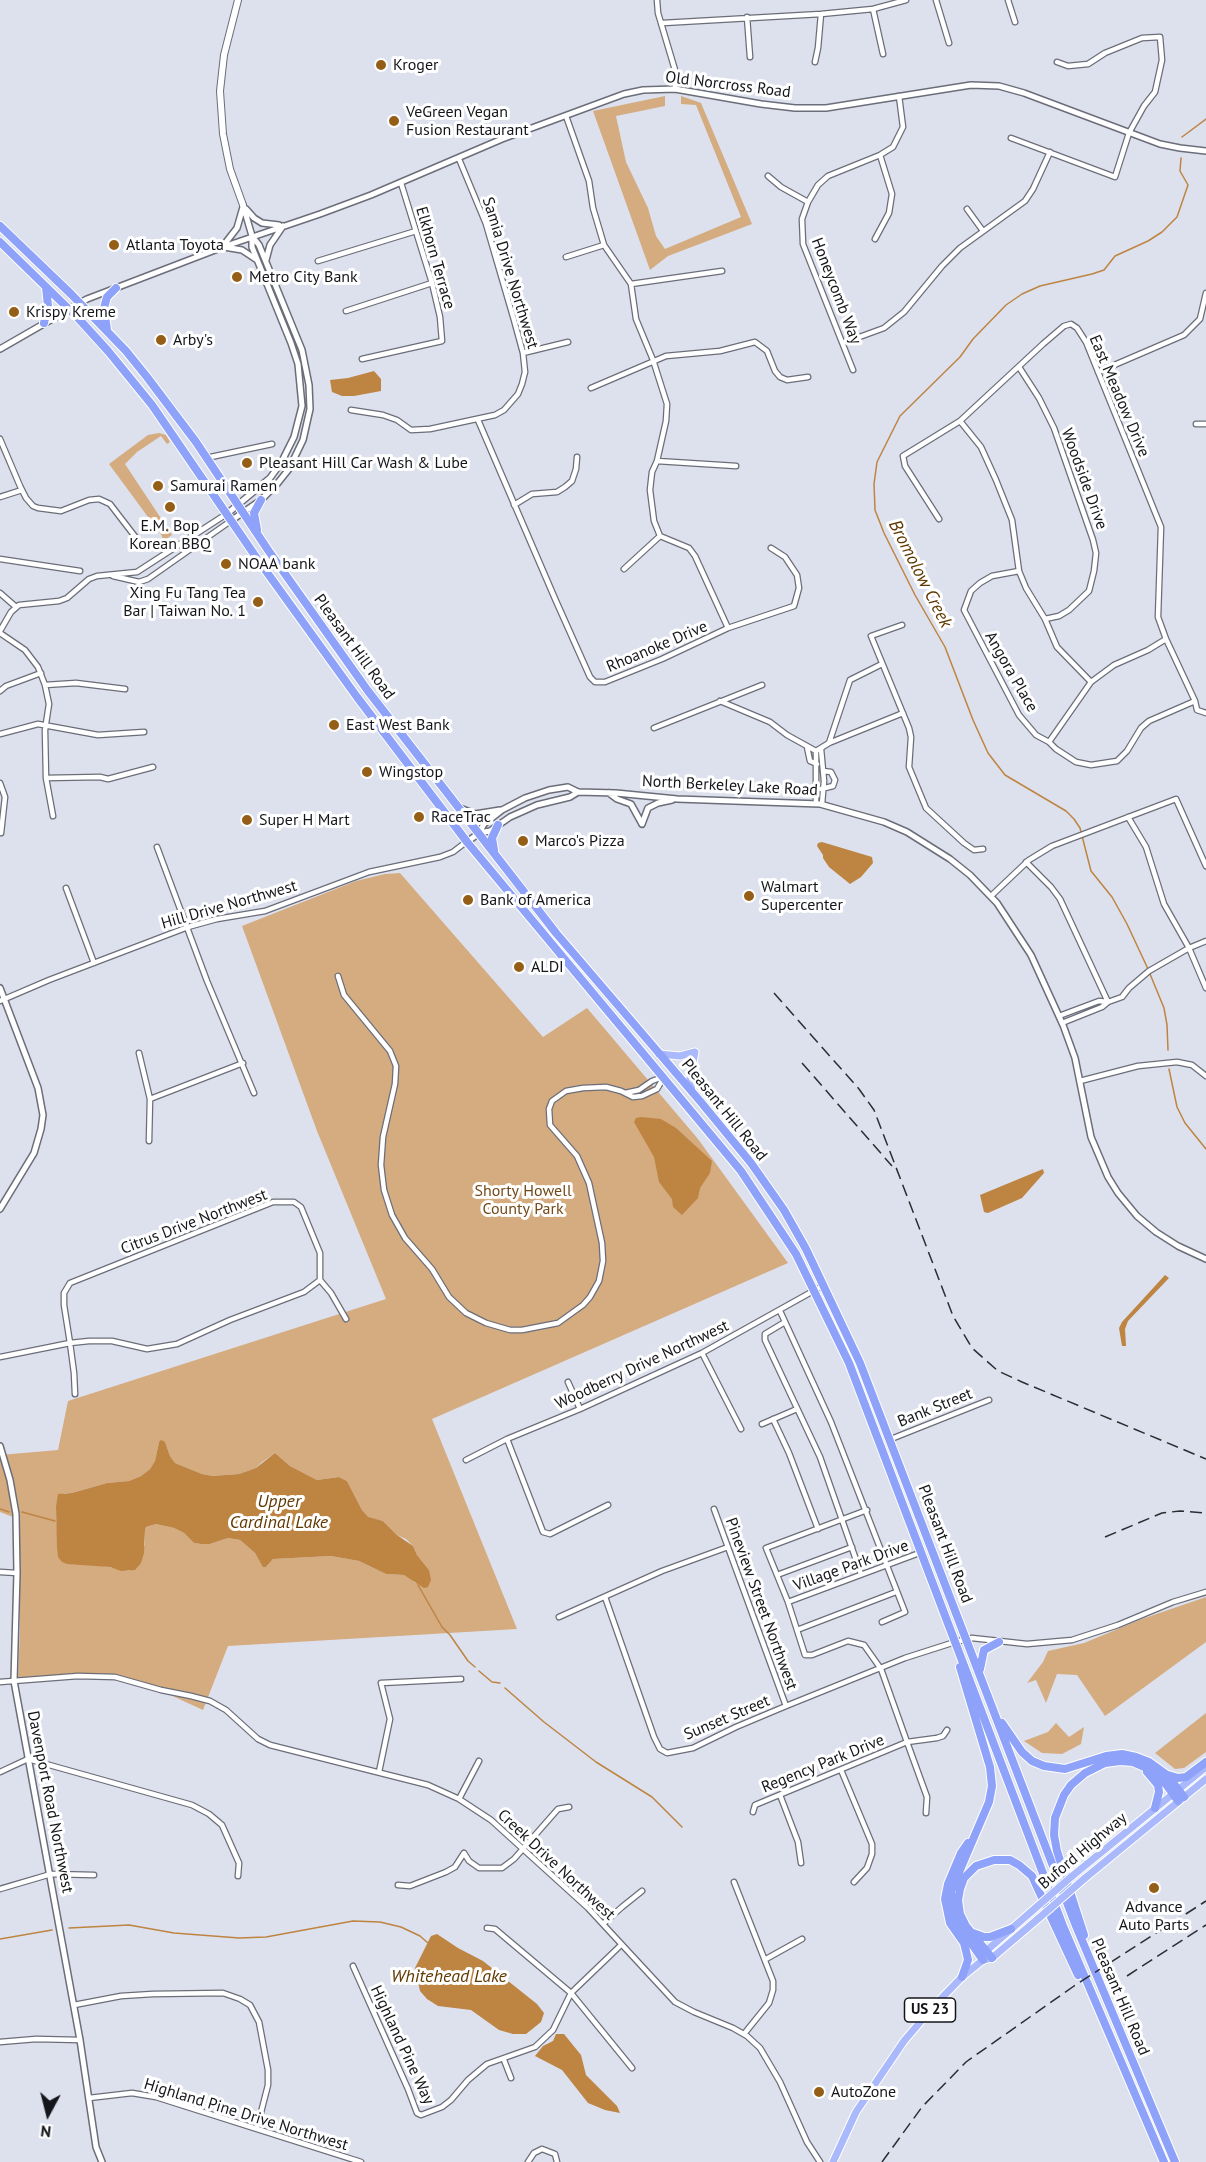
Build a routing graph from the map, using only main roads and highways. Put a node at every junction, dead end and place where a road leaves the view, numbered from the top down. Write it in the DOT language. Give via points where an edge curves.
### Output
graph roads {
  1 [pos="238,0"];
  2 [pos="243,206"];
  3 [pos="0,226"];
  4 [pos="0,242"];
  5 [pos="46,287"];
  6 [pos="116,288"];
  7 [pos="44,323"];
  8 [pos="107,330"];
  9 [pos="261,500"];
  10 [pos="260,537"];
  11 [pos="498,825"];
  12 [pos="496,855"];
  13 [pos="659,1053"];
  14 [pos="692,1092"];
  15 [pos="955,1642"];
  16 [pos="999,1642"];
  17 [pos="981,1677"];
  18 [pos="992,1706"];
  19 [pos="1206,1762"];
  20 [pos="1206,1767"];
  21 [pos="1085,1773"];
  22 [pos="1167,1774"];
  23 [pos="1206,1779"];
  24 [pos="1175,1792"];
  25 [pos="1181,1799"];
  26 [pos="1155,1808"];
  27 [pos="981,1824"];
  28 [pos="1011,1929"];
  29 [pos="972,1932"];
  30 [pos="986,1951"];
  31 [pos="992,1958"];
  32 [pos="983,1960"];
  33 [pos="962,1977"];
  34 [pos="1104,1997"];
  35 [pos="1104,2025"];
  36 [pos="833,2162"];
  37 [pos="1164,2162"];
  38 [pos="1175,2162"];
  1 -- 2 [label="main road" via="224,55 220,92 230,169"];
  3 -- 8 [label="highway, Pleasant Hill Road"];
  4 -- 5 [label="highway, Pleasant Hill Road"];
  5 -- 7 [label="highway" via="48,306"];
  5 -- 15 [label="highway, Pleasant Hill Road" via="108,351 154,407 357,697 466,842 741,1171 773,1217 849,1363"];
  6 -- 8 [label="highway" via="107,297 104,309"];
  8 -- 10 [label="highway, Pleasant Hill Road" via="147,377"];
  9 -- 10 [label="highway" via="254,515"];
  10 -- 12 [label="highway, Pleasant Hill Road" via="368,690"];
  11 -- 12 [label="highway" via="492,838"];
  12 -- 13 [label="highway, Pleasant Hill Road" via="556,933"];
  13 -- 14 [label="highway, Pleasant Hill Road"];
  13 -- 14 [label="main road" via="680,1056 695,1052 690,1078"];
  14 -- 17 [label="highway, Pleasant Hill Road" via="784,1210 824,1285 891,1439"];
  15 -- 27 [label="highway" via="990,1767 990,1794"];
  15 -- 35 [label="highway, Pleasant Hill Road"];
  16 -- 17 [label="highway" via="984,1650"];
  17 -- 18 [label="highway, Pleasant Hill Road"];
  18 -- 22 [label="highway" via="1022,1752 1044,1766 1065,1769 1122,1755 1149,1762"];
  18 -- 34 [label="highway, Pleasant Hill Road"];
  19 -- 22 [label="highway" via="1186,1777"];
  20 -- 24 [label="main road, Buford Highway"];
  21 -- 24 [label="highway" via="1104,1762 1133,1762 1149,1768"];
  21 -- 26 [label="highway" via="1120,1764 1146,1771 1158,1785"];
  21 -- 34 [label="highway" via="1064,1795 1055,1818 1054,1835"];
  22 -- 24 [label="highway"];
  23 -- 25 [label="main road, Buford Highway / US 23"];
  24 -- 25 [label="highway"];
  24 -- 26 [label="main road, Buford Highway"];
  25 -- 31 [label="main road, Buford Highway / US 23, bridge"];
  26 -- 28 [label="main road, Buford Highway, bridge"];
  27 -- 32 [label="highway" via="951,1892 951,1907 955,1920"];
  27 -- 33 [label="highway" via="961,1853 945,1899 950,1923 964,1943 968,1960"];
  28 -- 29 [label="highway" via="990,1937"];
  28 -- 30 [label="main road, Buford Highway"];
  29 -- 30 [label="highway"];
  29 -- 35 [label="highway" via="960,1914 958,1900 964,1878 975,1866 994,1860 1010,1860 1019,1865 1032,1876"];
  30 -- 31 [label="highway"];
  30 -- 32 [label="main road"];
  31 -- 32 [label="main road, Buford Highway / US 23"];
  32 -- 33 [label="main road, Buford Highway / US 23"];
  33 -- 36 [label="main road, Buford Highway / US 23" via="883,2071 856,2112"];
  34 -- 38 [label="highway, Pleasant Hill Road"];
  35 -- 37 [label="highway, Pleasant Hill Road"];
}
